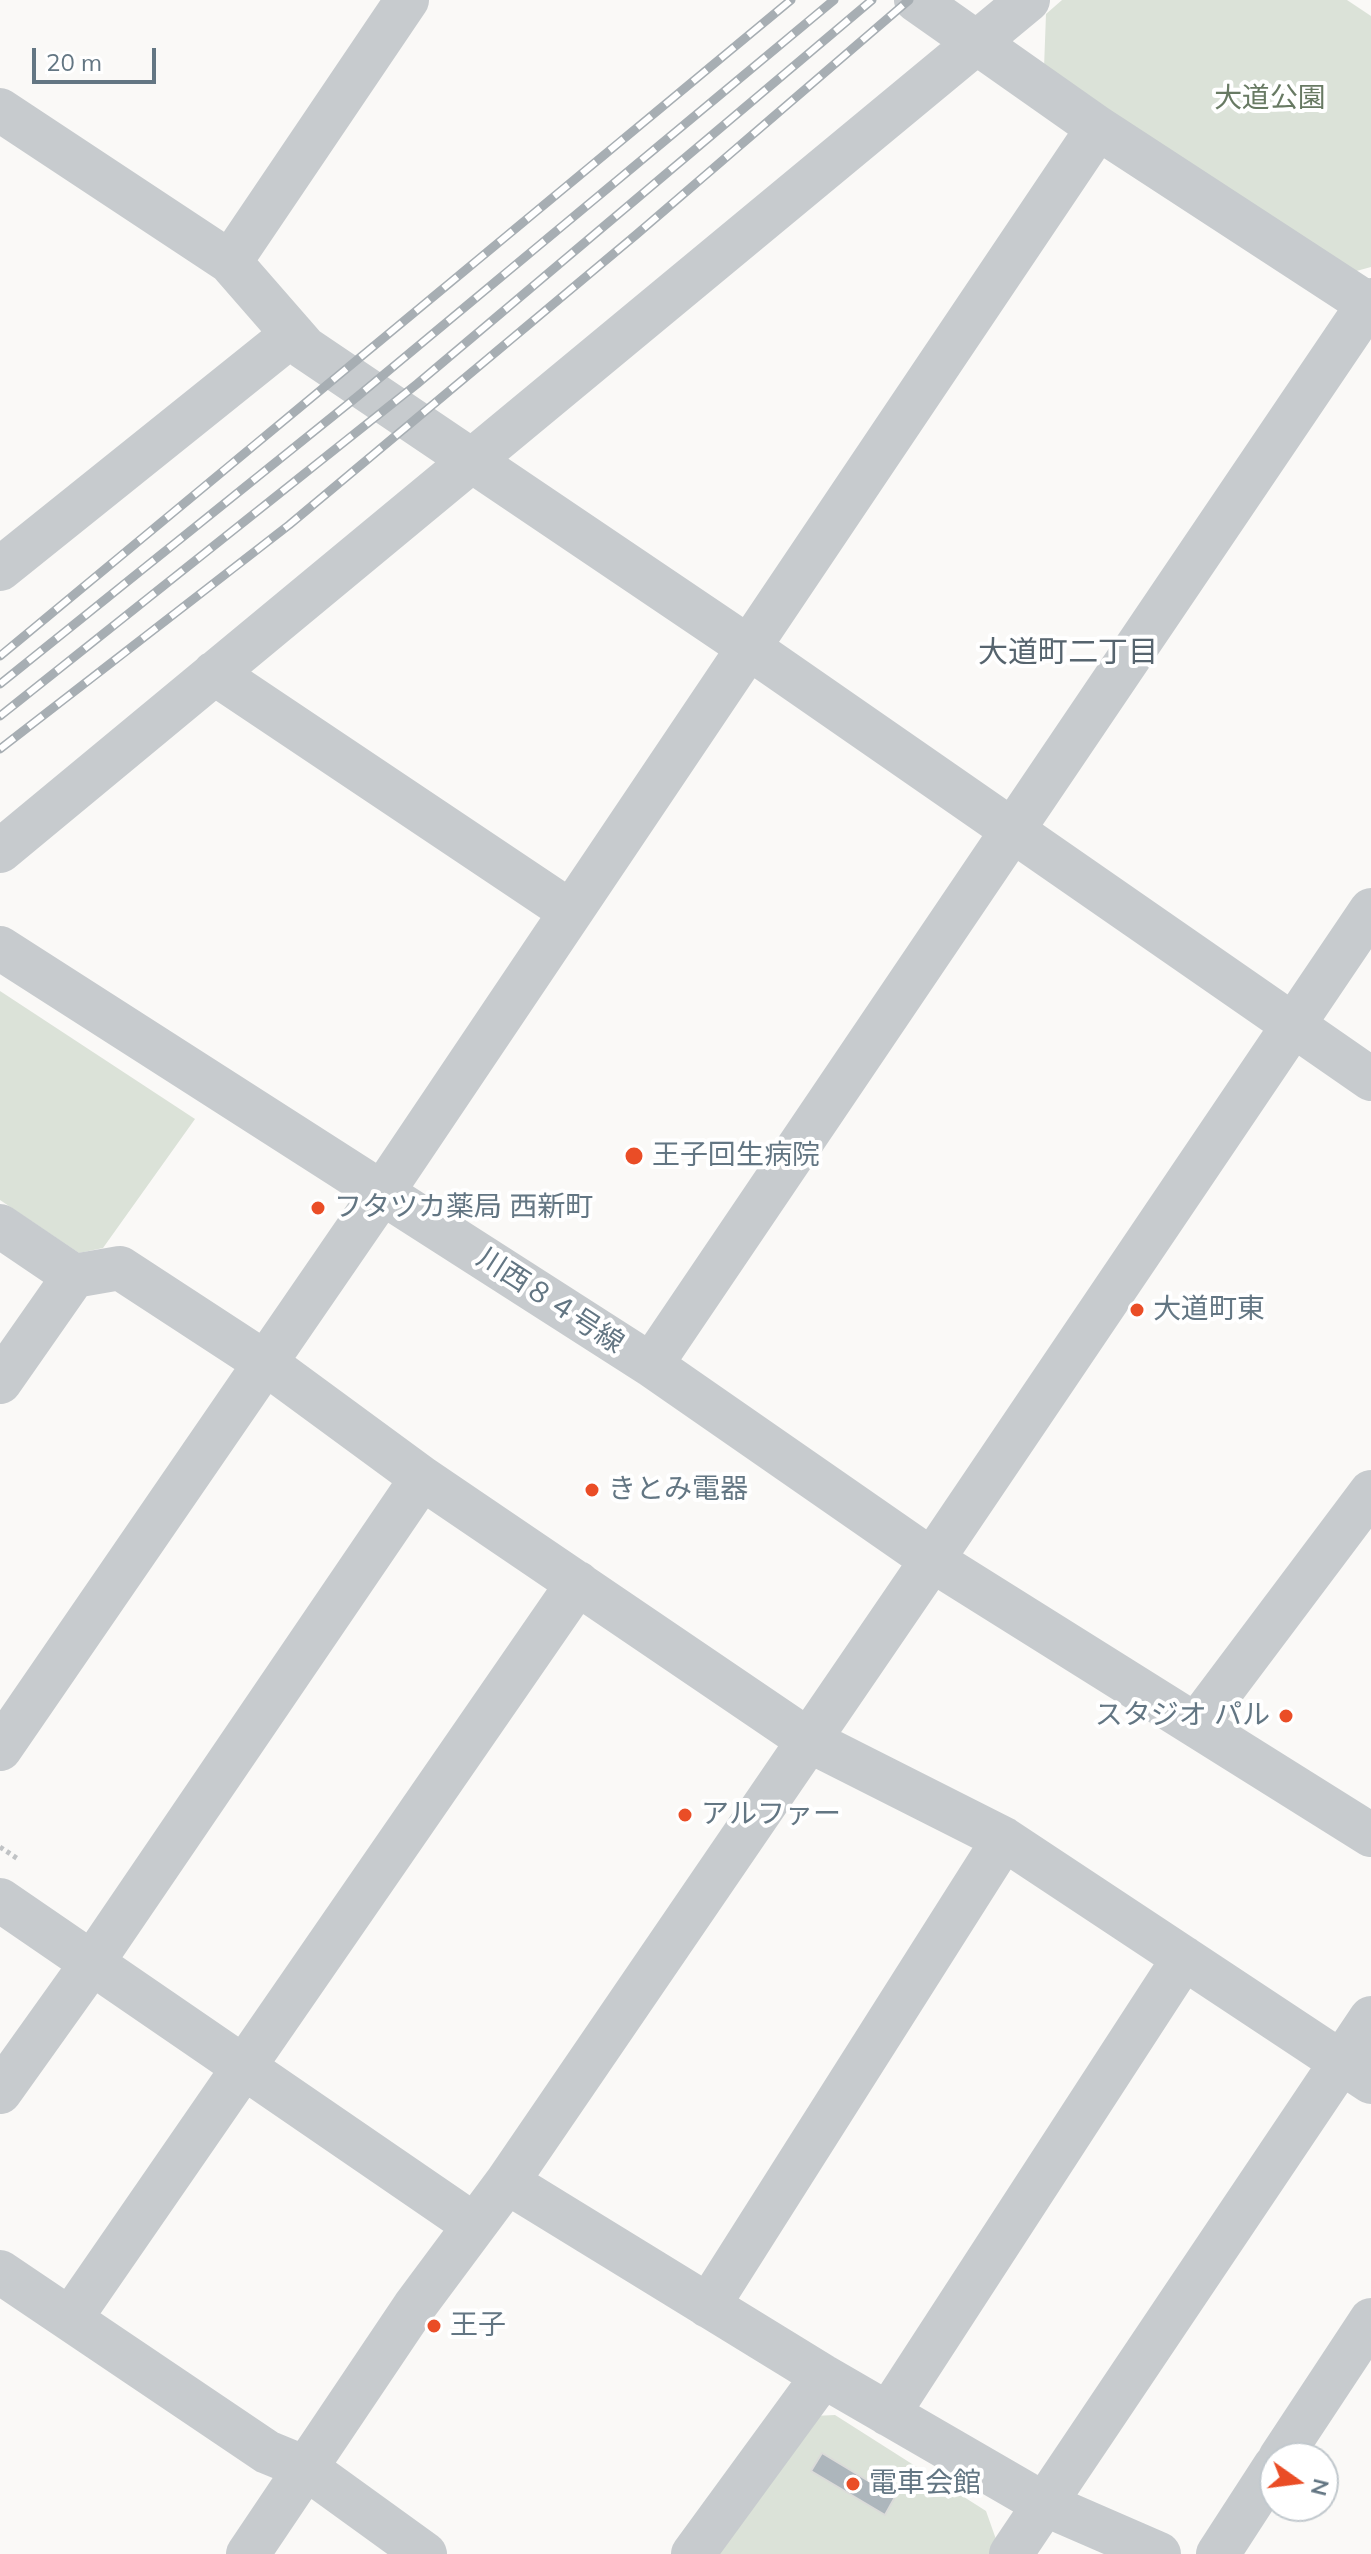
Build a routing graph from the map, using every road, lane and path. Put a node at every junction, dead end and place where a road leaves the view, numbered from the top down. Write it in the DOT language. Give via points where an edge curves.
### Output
graph roads {
  1 [pos="407,0"];
  2 [pos="916,0"];
  3 [pos="1028,0"];
  4 [pos="979,42"];
  5 [pos="0,110"];
  6 [pos="1098,128"];
  7 [pos="230,262"];
  8 [pos="1370,303"];
  9 [pos="293,334"];
  10 [pos="470,460"];
  11 [pos="0,569"];
  12 [pos="748,647"];
  13 [pos="214,673"];
  14 [pos="1011,832"];
  15 [pos="0,851"];
  16 [pos="1371,910"];
  17 [pos="571,912"];
  18 [pos="0,948"];
  19 [pos="1292,1025"];
  20 [pos="1371,1079"];
  21 [pos="382,1193"];
  22 [pos="0,1226"];
  23 [pos="74,1276"];
  24 [pos="264,1362"];
  25 [pos="651,1365"];
  26 [pos="0,1382"];
  27 [pos="422,1478"];
  28 [pos="1371,1492"];
  29 [pos="932,1560"];
  30 [pos="578,1583"];
  31 [pos="1196,1725"];
  32 [pos="808,1740"];
  33 [pos="0,1749"];
  34 [pos="1371,1835"];
  35 [pos="1004,1839"];
  36 [pos="0,1900"];
  37 [pos="1184,1958"];
  38 [pos="92,1963"];
  39 [pos="1371,2018"];
  40 [pos="242,2065"];
  41 [pos="1357,2073"];
  42 [pos="0,2092"];
  43 [pos="507,2182"];
  44 [pos="474,2225"];
  45 [pos="0,2272"];
  46 [pos="708,2306"];
  47 [pos="70,2319"];
  48 [pos="1371,2320"];
  49 [pos="823,2376"];
  50 [pos="888,2414"];
  51 [pos="1291,2442"];
  52 [pos="306,2468"];
  53 [pos="1259,2491"];
  54 [pos="1044,2504"];
  55 [pos="248,2554"];
  56 [pos="425,2554"];
  57 [pos="693,2554"];
  58 [pos="1011,2554"];
  59 [pos="1159,2554"];
  60 [pos="1218,2554"];
  1 -- 7 [label="street"];
  2 -- 4 [label="street"];
  3 -- 4 [label="street"];
  4 -- 6 [label="street"];
  4 -- 10 [label="street"];
  5 -- 7 [label="street"];
  6 -- 8 [label="street"];
  6 -- 12 [label="street"];
  7 -- 9 [label="street"];
  8 -- 14 [label="street"];
  9 -- 10 [label="street" via="305,348"];
  9 -- 11 [label="street"];
  10 -- 12 [label="street"];
  10 -- 13 [label="street"];
  12 -- 14 [label="street"];
  12 -- 17 [label="street"];
  13 -- 15 [label="street"];
  13 -- 17 [label="street"];
  14 -- 19 [label="street"];
  14 -- 25 [label="street"];
  16 -- 19 [label="street"];
  17 -- 21 [label="street"];
  18 -- 21 [label="street, 川西８４号線"];
  19 -- 20 [label="street"];
  19 -- 29 [label="street"];
  21 -- 24 [label="street"];
  21 -- 25 [label="street, 川西８４号線"];
  22 -- 23 [label="street"];
  23 -- 24 [label="street" via="120,1268"];
  23 -- 26 [label="street"];
  24 -- 27 [label="street"];
  24 -- 33 [label="street"];
  25 -- 29 [label="street, 川西８４号線"];
  27 -- 30 [label="street"];
  27 -- 38 [label="street"];
  28 -- 31 [label="street"];
  29 -- 31 [label="street, 川西８４号線"];
  29 -- 32 [label="street"];
  30 -- 32 [label="street"];
  30 -- 40 [label="street"];
  31 -- 34 [label="street, 川西８４号線"];
  32 -- 35 [label="street"];
  32 -- 43 [label="street"];
  35 -- 37 [label="street"];
  35 -- 46 [label="street"];
  36 -- 38 [label="street"];
  37 -- 41 [label="street"];
  37 -- 50 [label="street"];
  38 -- 40 [label="street"];
  38 -- 42 [label="street"];
  39 -- 41 [label="street"];
  40 -- 44 [label="street"];
  40 -- 47 [label="street"];
  41 -- 54 [label="street"];
  43 -- 44 [label="street"];
  43 -- 46 [label="street"];
  44 -- 52 [label="street"];
  45 -- 47 [label="street"];
  46 -- 49 [label="street"];
  47 -- 52 [label="street" via="267,2452"];
  48 -- 51 [label="street"];
  49 -- 50 [label="street"];
  49 -- 57 [label="street"];
  50 -- 54 [label="street"];
  52 -- 55 [label="street"];
  52 -- 56 [label="street"];
  53 -- 60 [label="street"];
  54 -- 58 [label="street"];
  54 -- 59 [label="street"];
}
